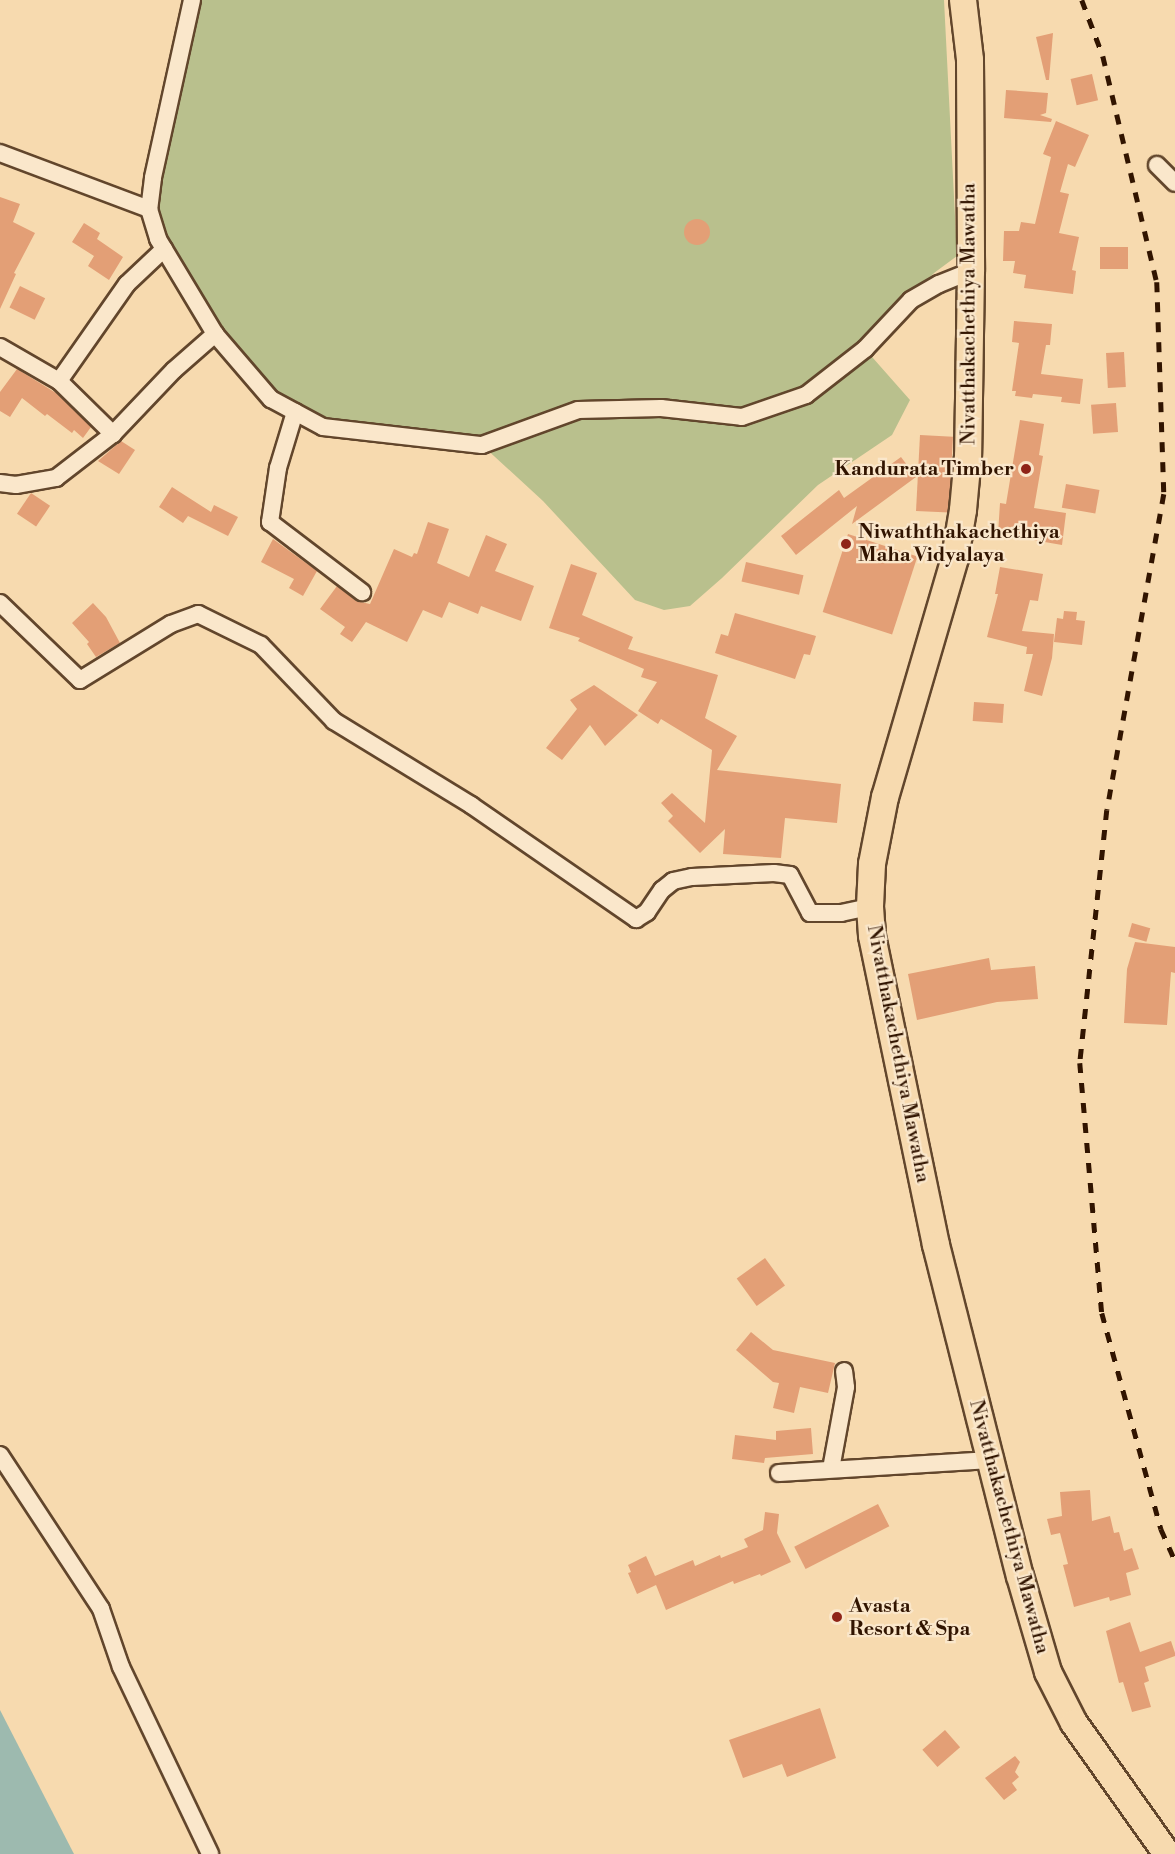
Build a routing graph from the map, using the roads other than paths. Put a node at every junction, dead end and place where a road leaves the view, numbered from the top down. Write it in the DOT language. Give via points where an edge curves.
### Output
graph roads {
  1 [pos="192,0"];
  2 [pos="963,0"];
  3 [pos="0,153"];
  4 [pos="1157,165"];
  5 [pos="1175,183"];
  6 [pos="149,209"];
  7 [pos="164,249"];
  8 [pos="971,271"];
  9 [pos="215,334"];
  10 [pos="0,347"];
  11 [pos="59,381"];
  12 [pos="295,412"];
  13 [pos="113,434"];
  14 [pos="0,483"];
  15 [pos="362,592"];
  16 [pos="0,603"];
  17 [pos="870,907"];
  18 [pos="844,1371"];
  19 [pos="0,1455"];
  20 [pos="991,1460"];
  21 [pos="831,1469"];
  22 [pos="779,1473"];
  23 [pos="210,1854"];
  24 [pos="1167,1854"];
  1 -- 6 [label="street"];
  2 -- 8 [label="highway, Nivatthakachethiya Mawatha" via="970,60"];
  3 -- 6 [label="street"];
  4 -- 5 [label="street"];
  6 -- 7 [label="street"];
  7 -- 9 [label="street"];
  7 -- 11 [label="street" via="127,284"];
  8 -- 12 [label="street" via="911,300 865,349 806,395 742,417 661,408 578,410 482,445 323,427"];
  8 -- 17 [label="highway, Nivatthakachethiya Mawatha" via="968,456 963,510 955,558 885,797 872,864"];
  9 -- 12 [label="street" via="271,399"];
  9 -- 13 [label="street"];
  10 -- 11 [label="street"];
  11 -- 13 [label="street"];
  12 -- 15 [label="street" via="278,468 270,522"];
  13 -- 14 [label="street" via="56,478 16,485"];
  16 -- 17 [label="street" via="80,680 171,624 198,614 261,645 334,721 471,805 636,919 673,881 692,877 790,875 810,913 841,913"];
  17 -- 20 [label="highway, Nivatthakachethiya Mawatha" via="880,978 936,1245"];
  18 -- 21 [label="street" via="846,1387"];
  19 -- 23 [label="street" via="101,1609 121,1667"];
  20 -- 21 [label="street"];
  20 -- 24 [label="highway, Nivatthakachethiya Mawatha" via="1048,1672 1074,1723"];
  21 -- 22 [label="street"];
}
